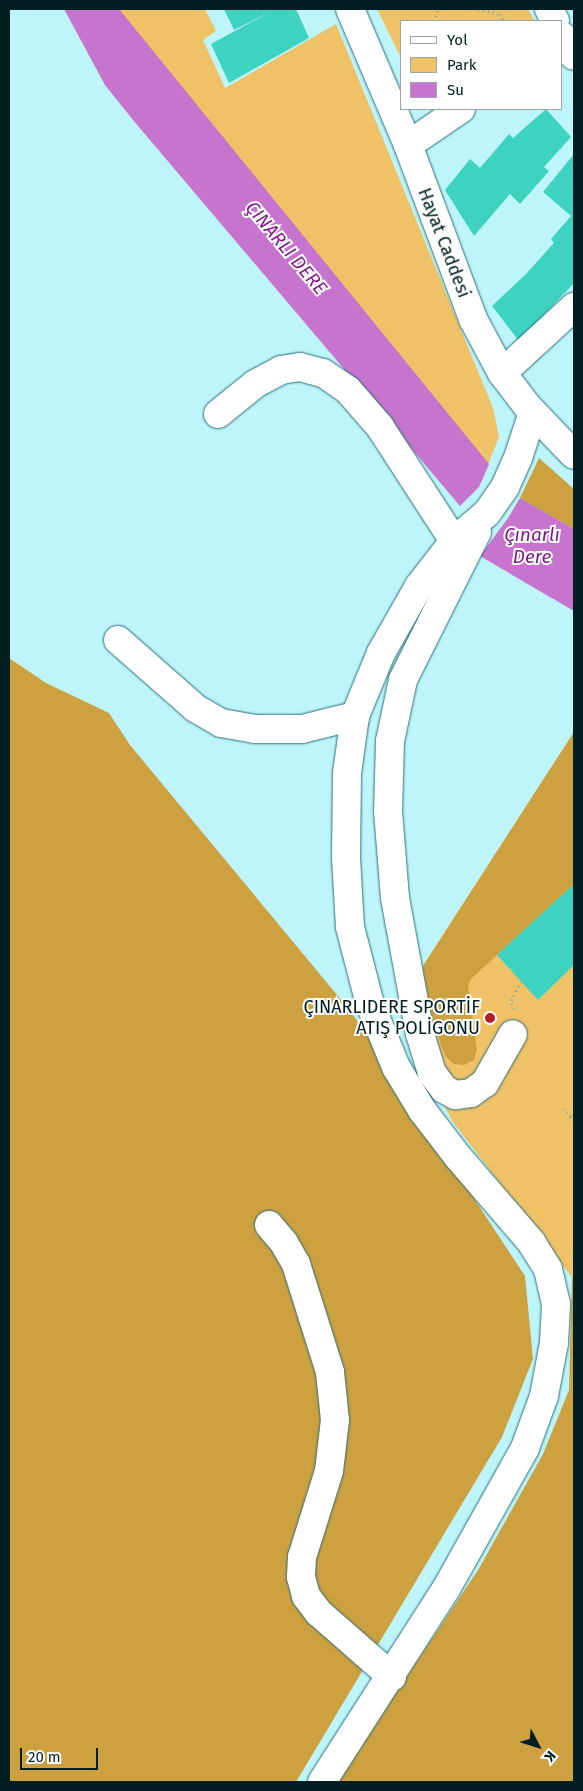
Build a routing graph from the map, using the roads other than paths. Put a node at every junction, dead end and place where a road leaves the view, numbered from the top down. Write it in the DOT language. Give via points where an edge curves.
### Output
graph roads {
  1 [pos="350,9"];
  2 [pos="549,9"];
  3 [pos="555,20"];
  4 [pos="460,110"];
  5 [pos="408,145"];
  6 [pos="574,307"];
  7 [pos="502,373"];
  8 [pos="533,412"];
  9 [pos="218,414"];
  10 [pos="574,455"];
  11 [pos="487,513"];
  12 [pos="454,541"];
  13 [pos="118,640"];
  14 [pos="355,716"];
  15 [pos="513,1034"];
  16 [pos="268,1225"];
  17 [pos="392,1677"];
  18 [pos="322,1782"];
  1 -- 5 [label="street, Hayat Caddesi"];
  2 -- 3 [label="street"];
  4 -- 5 [label="street"];
  5 -- 7 [label="street, Hayat Caddesi" via="473,319"];
  6 -- 7 [label="street"];
  7 -- 8 [label="street, Hayat Caddesi"];
  8 -- 10 [label="street, Hayat Caddesi"];
  8 -- 11 [label="street" via="505,487"];
  9 -- 12 [label="street" via="255,384 281,370 300,367 323,373 348,390 380,427"];
  11 -- 12 [label="street"];
  11 -- 15 [label="street" via="403,680 390,741 388,811 395,898 420,1034 432,1073 444,1089 455,1095 471,1093 485,1083"];
  12 -- 14 [label="street" via="419,586 380,653"];
  13 -- 14 [label="street" via="195,708 221,723 255,730 302,729"];
  14 -- 17 [label="street" via="347,773 346,857 350,928 370,1004 396,1067 422,1110 532,1243 548,1269 556,1304 554,1343 544,1396 526,1448"];
  16 -- 17 [label="street" via="296,1264 330,1372 335,1420 328,1471 302,1557 301,1577 306,1596 319,1614"];
  17 -- 18 [label="street"];
}
